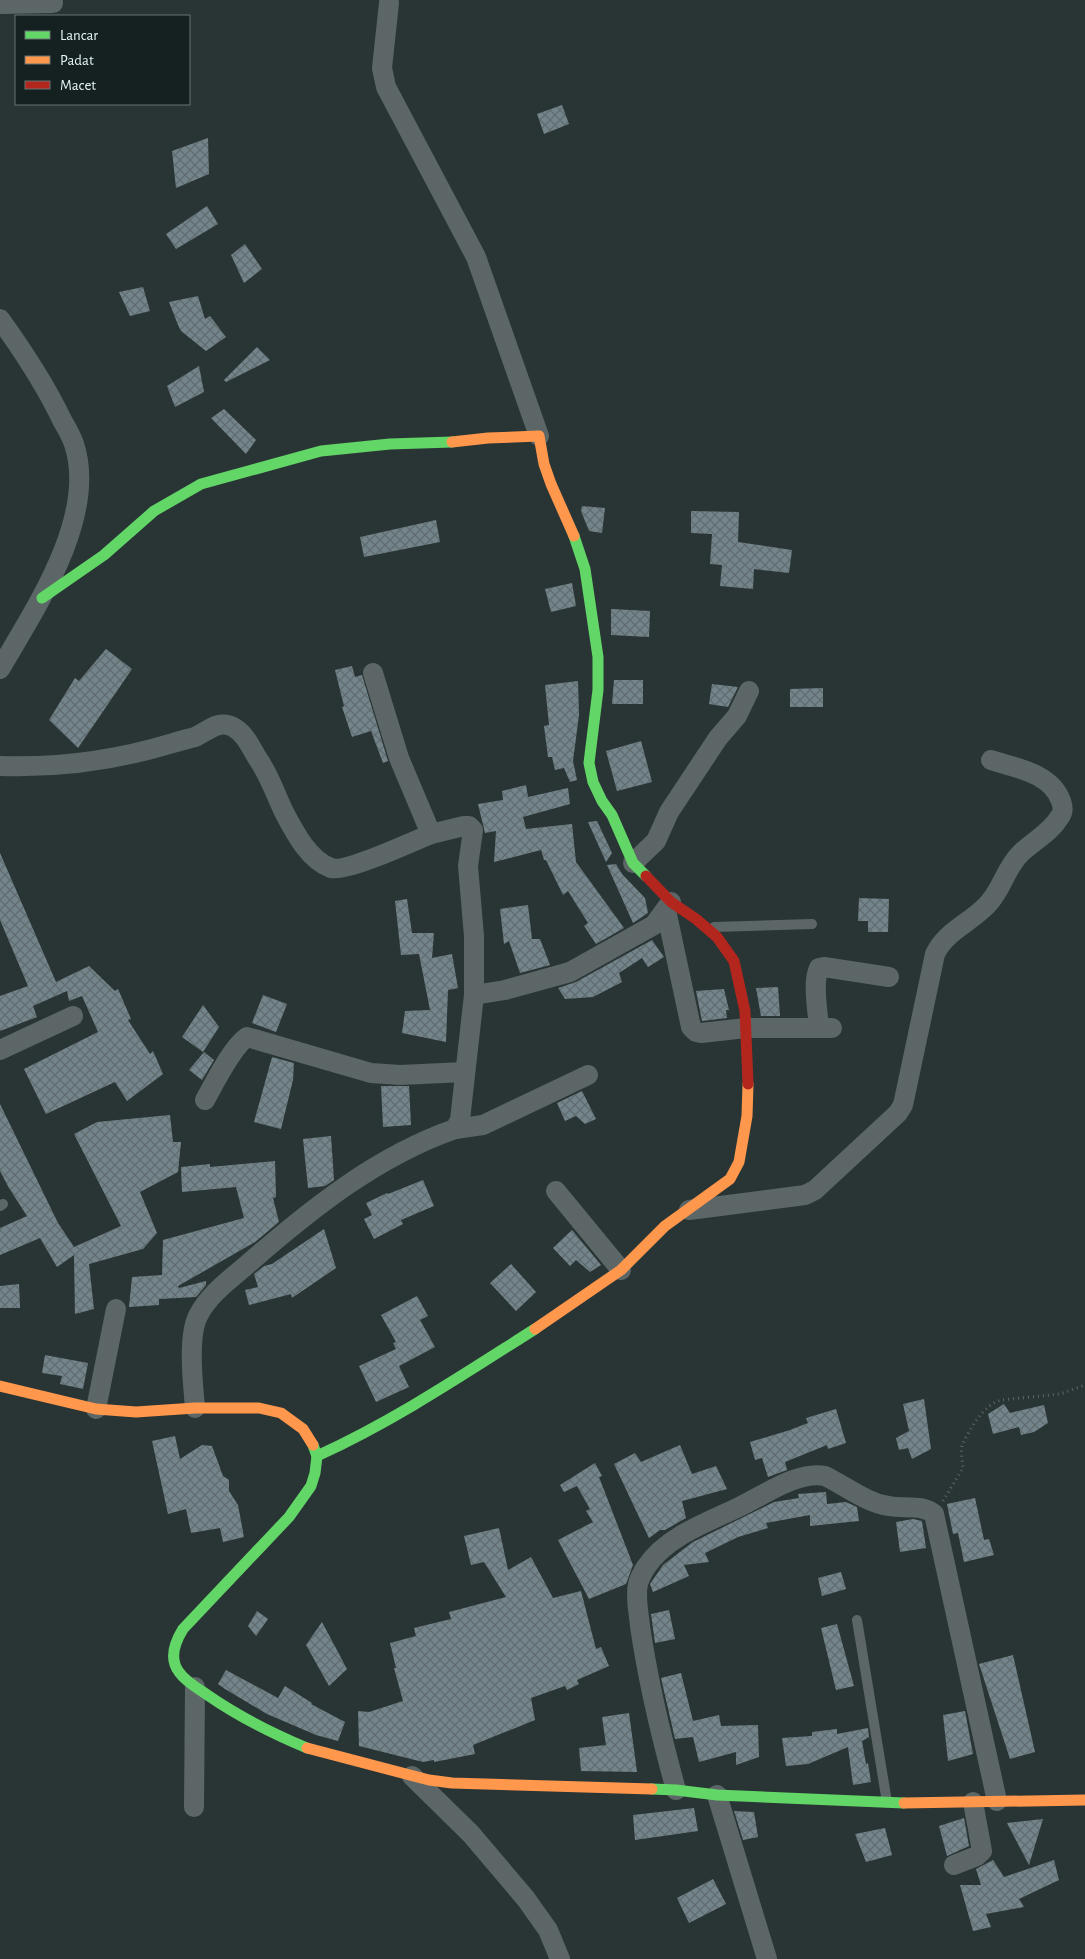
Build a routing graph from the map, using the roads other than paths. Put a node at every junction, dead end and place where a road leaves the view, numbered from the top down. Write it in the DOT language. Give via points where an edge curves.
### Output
graph roads {
  1 [pos="53,3"];
  2 [pos="389,3"];
  3 [pos="0,4"];
  4 [pos="0,319"];
  5 [pos="539,436"];
  6 [pos="42,598"];
  7 [pos="0,669"];
  8 [pos="373,673"];
  9 [pos="749,691"];
  10 [pos="991,760"];
  11 [pos="0,766"];
  12 [pos="431,834"];
  13 [pos="634,863"];
  14 [pos="669,906"];
  15 [pos="812,924"];
  16 [pos="706,927"];
  17 [pos="889,978"];
  18 [pos="474,995"];
  19 [pos="73,1016"];
  20 [pos="746,1028"];
  21 [pos="0,1050"];
  22 [pos="465,1072"];
  23 [pos="588,1075"];
  24 [pos="205,1100"];
  25 [pos="455,1129"];
  26 [pos="556,1191"];
  27 [pos="687,1210"];
  28 [pos="622,1270"];
  29 [pos="116,1310"];
  30 [pos="0,1386"];
  31 [pos="195,1408"];
  32 [pos="96,1410"];
  33 [pos="317,1456"];
  34 [pos="857,1620"];
  35 [pos="195,1687"];
  36 [pos="412,1776"];
  37 [pos="676,1790"];
  38 [pos="717,1795"];
  39 [pos="1085,1800"];
  40 [pos="998,1801"];
  41 [pos="973,1802"];
  42 [pos="887,1803"];
  43 [pos="194,1808"];
  44 [pos="954,1865"];
  45 [pos="560,1959"];
  46 [pos="767,1959"];
  1 -- 3 [label="street"];
  2 -- 5 [label="street" via="382,68 386,87 476,257"];
  4 -- 6 [label="street" via="54,403 74,444 80,478 76,512"];
  5 -- 6 [label="street" via="321,451 201,484 154,511 104,555"];
  5 -- 13 [label="street" via="546,470 570,524 585,569 592,608 598,690 588,763 590,772"];
  6 -- 7 [label="street"];
  8 -- 12 [label="street" via="399,758"];
  9 -- 13 [label="street" via="737,716 718,738 669,812 656,841"];
  10 -- 27 [label="street" via="1045,780 1057,794 1063,809 1061,817 1009,866 987,905 941,942 935,954 903,1106 815,1190 805,1195"];
  11 -- 12 [label="street" via="49,766 91,761 164,746 227,724 242,734 265,769 307,851 331,868 341,868 391,851"];
  12 -- 18 [label="street" via="464,826 473,830 468,866 474,936"];
  13 -- 14 [label="street"];
  14 -- 16 [label="street"];
  14 -- 18 [label="street" via="654,925 570,972"];
  14 -- 20 [label="street" via="691,1027 701,1033"];
  15 -- 16 [label="lane"];
  16 -- 20 [label="street" via="725,946 734,961"];
  17 -- 20 [label="street" via="819,968 816,991 825,1028"];
  18 -- 22 [label="street"];
  19 -- 21 [label="street"];
  20 -- 27 [label="street" via="749,1091 739,1162 730,1179"];
  22 -- 24 [label="street" via="371,1073 247,1037 227,1062"];
  22 -- 25 [label="street" via="461,1114"];
  23 -- 25 [label="street" via="483,1124"];
  25 -- 31 [label="street" via="377,1166 328,1199 301,1218 213,1294 195,1324 192,1370"];
  26 -- 28 [label="street"];
  27 -- 28 [label="street" via="665,1226"];
  28 -- 33 [label="street" via="435,1392 354,1439"];
  29 -- 32 [label="street"];
  30 -- 32 [label="street"];
  31 -- 32 [label="street" via="136,1412"];
  31 -- 33 [label="street" via="259,1408 281,1413 303,1429"];
  33 -- 35 [label="street" via="311,1486 289,1516 177,1639 175,1664 179,1673"];
  34 -- 42 [label="lane"];
  35 -- 36 [label="street" via="260,1728 311,1750"];
  35 -- 43 [label="street"];
  36 -- 37 [label="street" via="461,1783"];
  36 -- 45 [label="street" via="471,1834 526,1899 548,1930"];
  37 -- 38 [label="street"];
  37 -- 40 [label="street" via="642,1639 637,1601 638,1585 645,1568 660,1550 695,1527 790,1481 816,1474 874,1502 887,1506 927,1508 934,1514"];
  38 -- 42 [label="street"];
  38 -- 46 [label="street"];
  39 -- 40 [label="street"];
  40 -- 41 [label="street"];
  41 -- 42 [label="street"];
  41 -- 44 [label="street" via="982,1851"];
}
